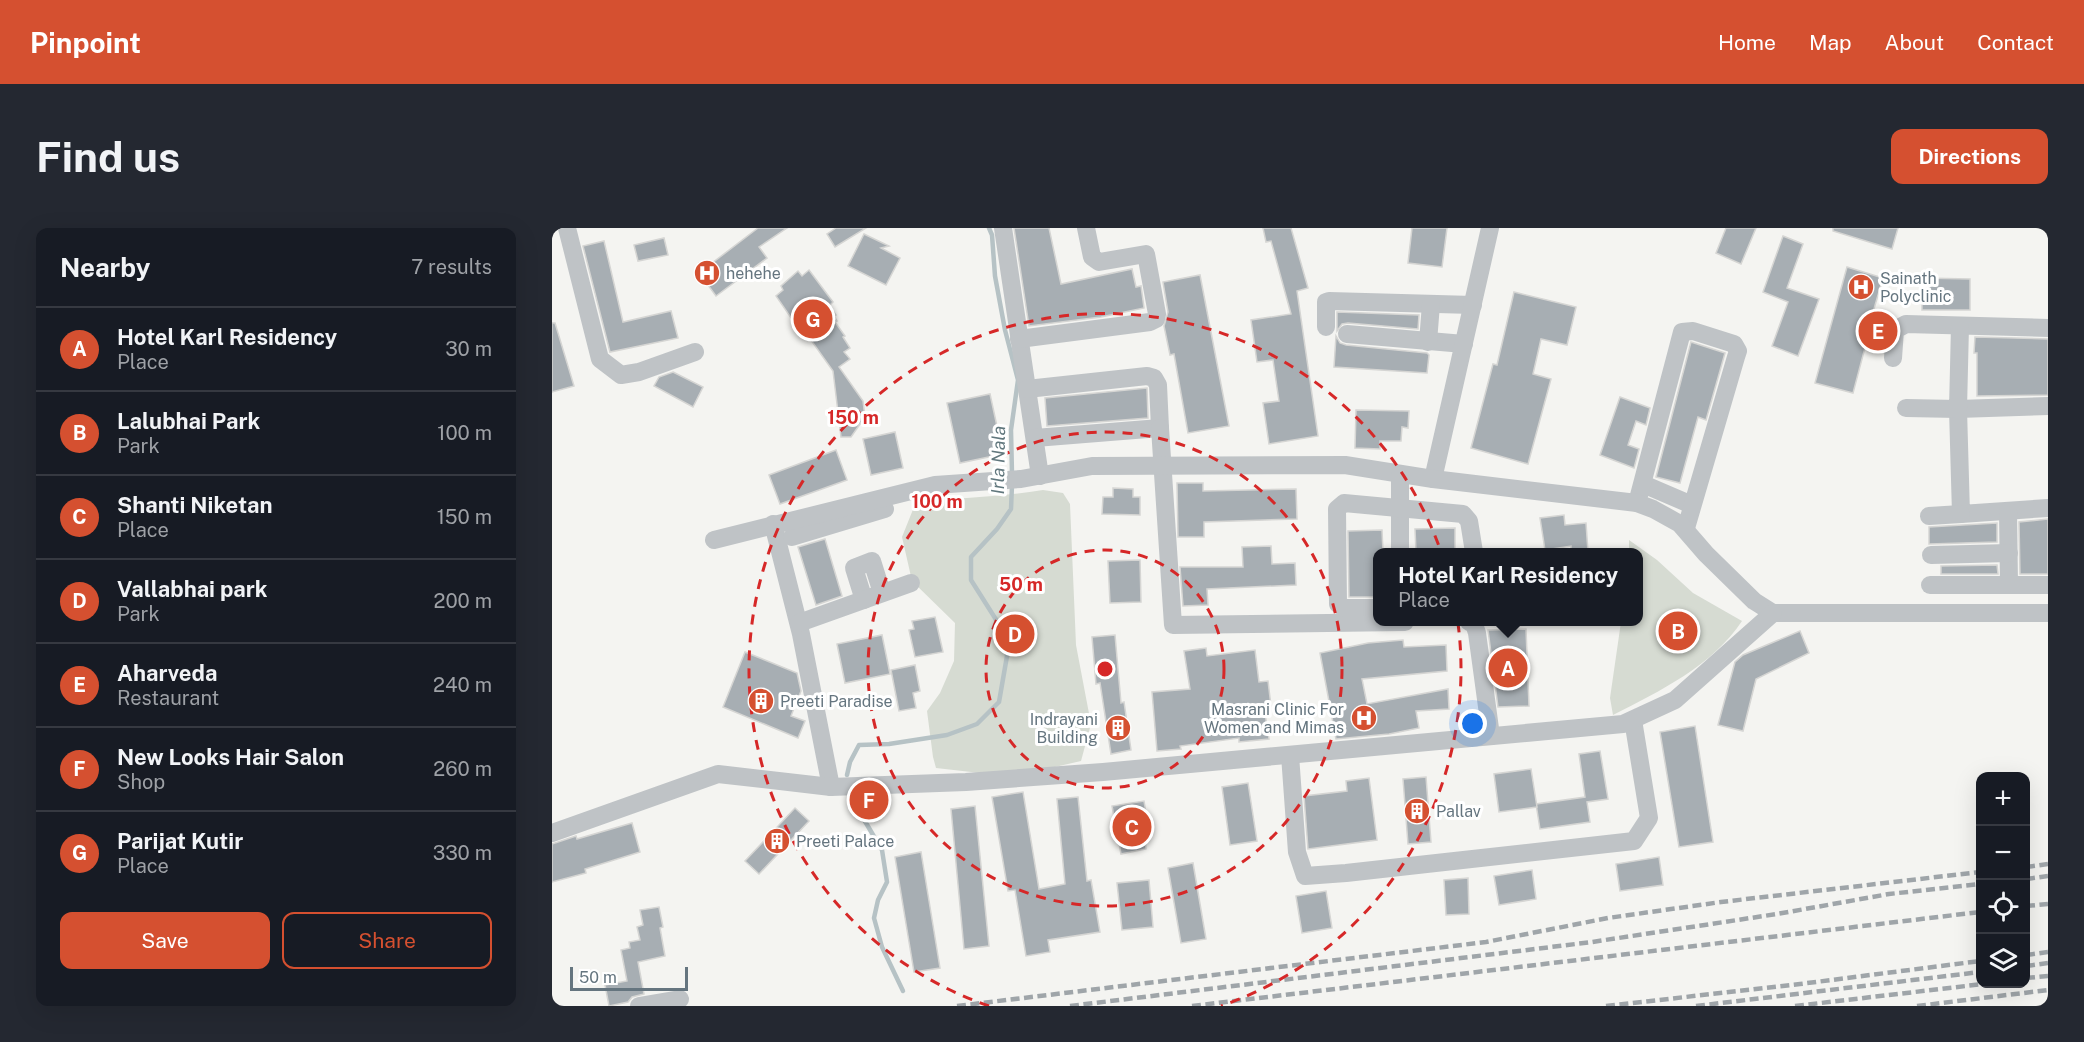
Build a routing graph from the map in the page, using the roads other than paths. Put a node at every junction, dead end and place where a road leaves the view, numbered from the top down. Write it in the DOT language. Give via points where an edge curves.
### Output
graph roads {
  1 [pos="567,228"];
  2 [pos="1003,228"];
  3 [pos="1086,228"];
  4 [pos="1490,228"];
  5 [pos="1431,304"];
  6 [pos="1473,305"];
  7 [pos="1960,326"];
  8 [pos="1326,327"];
  9 [pos="2048,328"];
  10 [pos="1347,334"];
  11 [pos="1019,339"];
  12 [pos="1428,342"];
  13 [pos="1464,344"];
  14 [pos="695,352"];
  15 [pos="1893,358"];
  16 [pos="1027,389"];
  17 [pos="2048,406"];
  18 [pos="1906,408"];
  19 [pos="1958,409"];
  20 [pos="1160,428"];
  21 [pos="1035,438"];
  22 [pos="1162,466"];
  23 [pos="1400,474"];
  24 [pos="1040,476"];
  25 [pos="1433,479"];
  26 [pos="1456,482"];
  27 [pos="1643,484"];
  28 [pos="1680,500"];
  29 [pos="1637,503"];
  30 [pos="1399,507"];
  31 [pos="2048,508"];
  32 [pos="2007,511"];
  33 [pos="1456,513"];
  34 [pos="1961,514"];
  35 [pos="1929,516"];
  36 [pos="1674,521"];
  37 [pos="772,524"];
  38 [pos="714,540"];
  39 [pos="1400,548"];
  40 [pos="1473,548"];
  41 [pos="2009,553"];
  42 [pos="1931,555"];
  43 [pos="911,583"];
  44 [pos="1930,585"];
  45 [pos="2009,585"];
  46 [pos="2048,585"];
  47 [pos="882,593"];
  48 [pos="864,600"];
  49 [pos="1373,608"];
  50 [pos="2048,613"];
  51 [pos="1773,614"];
  52 [pos="1373,622"];
  53 [pos="798,623"];
  54 [pos="1475,626"];
  55 [pos="1633,720"];
  56 [pos="1491,736"];
  57 [pos="1290,755"];
  58 [pos="831,787"];
  59 [pos="552,833"];
  60 [pos="680,999"];
  61 [pos="639,1006"];
  1 -- 14 [label="street" via="600,358 621,375"];
  2 -- 11 [label="street"];
  3 -- 11 [label="street" via="1092,256 1099,262 1146,254 1156,319"];
  4 -- 6 [label="street"];
  5 -- 6 [label="street"];
  5 -- 8 [label="street" via="1329,301"];
  5 -- 12 [label="street"];
  6 -- 13 [label="street"];
  7 -- 9 [label="street"];
  7 -- 15 [label="street" via="1900,326 1895,330"];
  7 -- 19 [label="street"];
  10 -- 12 [label="street"];
  11 -- 16 [label="street"];
  12 -- 13 [label="street"];
  13 -- 25 [label="street"];
  16 -- 20 [label="street" via="1150,376 1158,386"];
  16 -- 21 [label="street"];
  17 -- 19 [label="street"];
  18 -- 19 [label="street"];
  19 -- 34 [label="street"];
  20 -- 21 [label="street"];
  20 -- 22 [label="street"];
  21 -- 24 [label="street"];
  22 -- 23 [label="street" via="1344,465"];
  22 -- 24 [label="street" via="1092,466"];
  22 -- 52 [label="street" via="1173,625"];
  23 -- 25 [label="street"];
  23 -- 30 [label="street"];
  24 -- 37 [label="street" via="935,485 801,529"];
  25 -- 26 [label="street"];
  26 -- 29 [label="street"];
  26 -- 33 [label="street"];
  27 -- 28 [label="street"];
  27 -- 28 [label="street" via="1682,332 1693,331 1734,344 1737,357"];
  27 -- 29 [label="street"];
  28 -- 36 [label="street"];
  28 -- 36 [label="street"];
  29 -- 36 [label="street"];
  30 -- 33 [label="street"];
  30 -- 39 [label="street"];
  30 -- 49 [label="street" via="1348,502 1337,509 1338,604 1344,608"];
  31 -- 32 [label="street"];
  32 -- 34 [label="street"];
  32 -- 41 [label="street"];
  33 -- 40 [label="street" via="1468,518"];
  34 -- 35 [label="street"];
  36 -- 51 [label="street" via="1742,590"];
  37 -- 38 [label="street"];
  37 -- 53 [label="street"];
  41 -- 42 [label="street"];
  41 -- 45 [label="street"];
  43 -- 47 [label="street"];
  44 -- 45 [label="street"];
  45 -- 46 [label="street"];
  47 -- 48 [label="street"];
  47 -- 48 [label="street" via="872,561 856,566"];
  48 -- 53 [label="street"];
  50 -- 51 [label="street"];
  51 -- 55 [label="street" via="1675,700"];
  53 -- 58 [label="street"];
  54 -- 56 [label="street"];
  55 -- 56 [label="street"];
  55 -- 57 [label="street" via="1649,818 1634,842 1346,873 1305,876 1297,852"];
  56 -- 57 [label="street"];
  57 -- 58 [label="street" via="966,782"];
  58 -- 59 [label="street" via="718,774"];
  60 -- 61 [label="street"];
}
